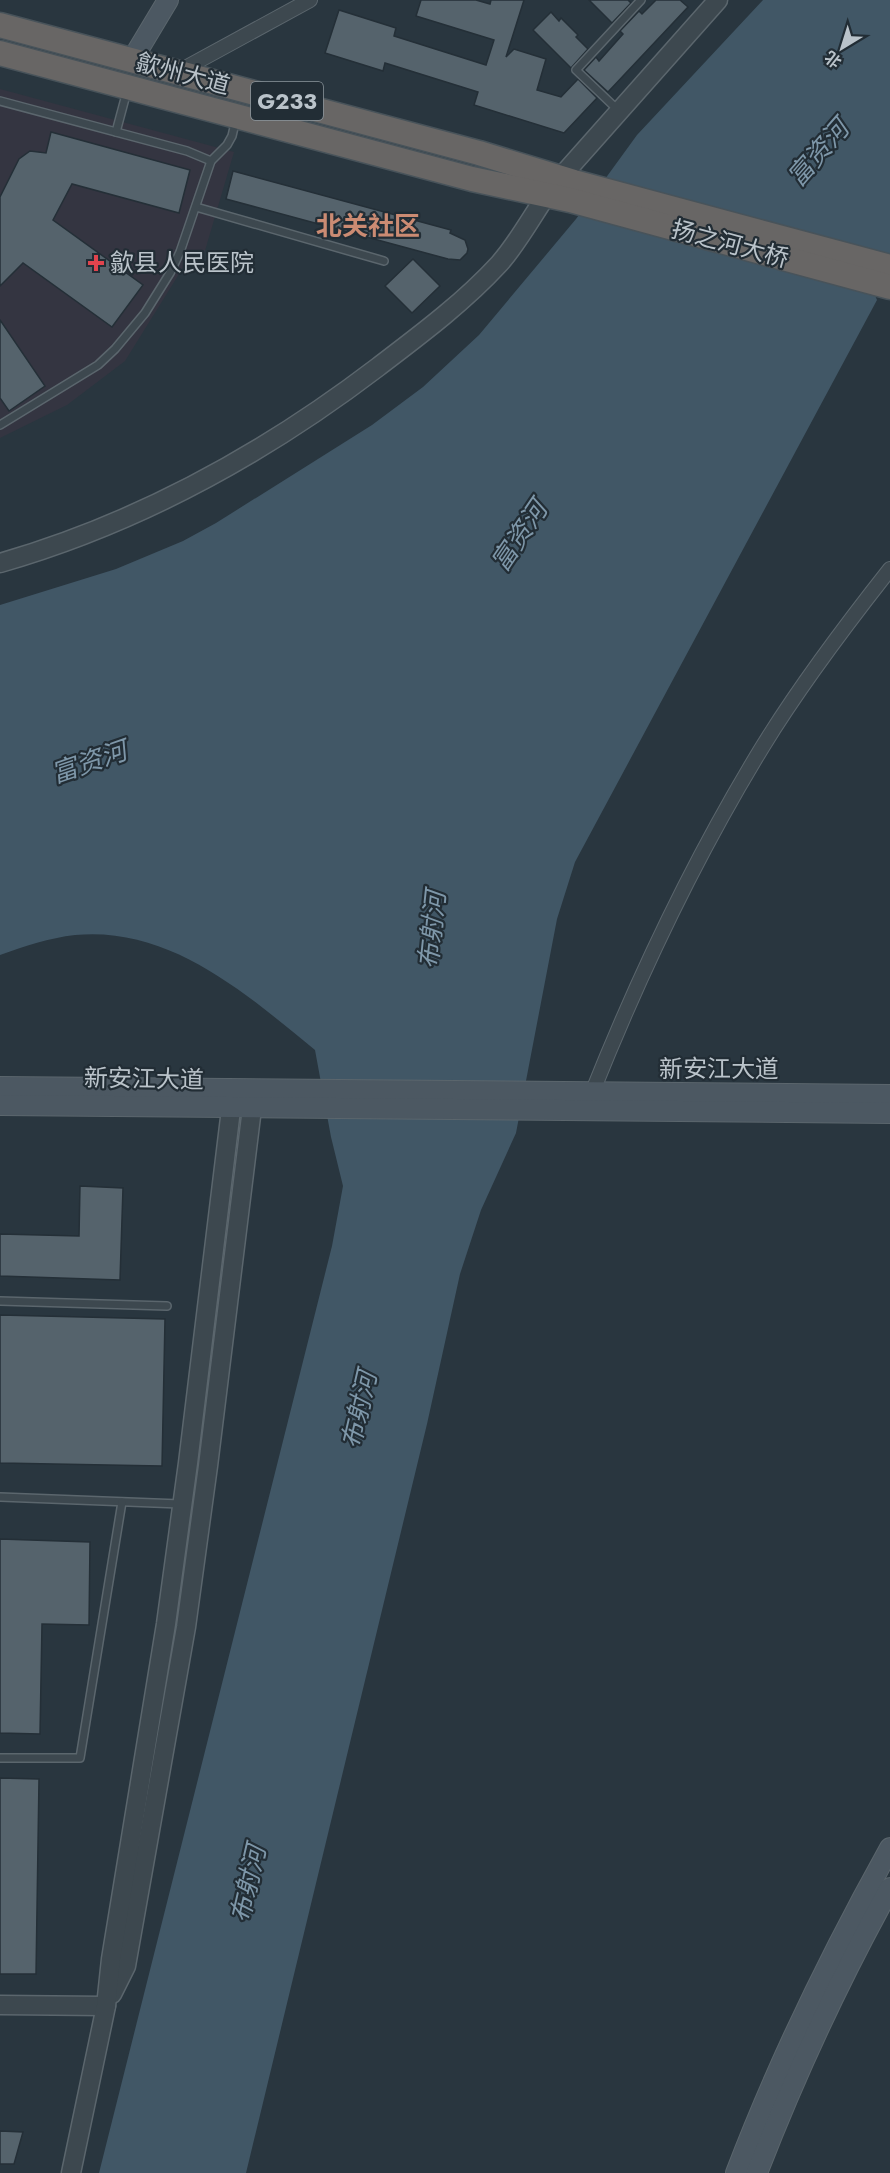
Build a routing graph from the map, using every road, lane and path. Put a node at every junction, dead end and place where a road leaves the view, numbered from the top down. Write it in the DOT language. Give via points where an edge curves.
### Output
graph roads {
  1 [pos="168,0"];
  2 [pos="310,0"];
  3 [pos="642,0"];
  4 [pos="718,0"];
  5 [pos="0,25"];
  6 [pos="0,53"];
  7 [pos="132,60"];
  8 [pos="178,72"];
  9 [pos="128,87"];
  10 [pos="0,101"];
  11 [pos="619,111"];
  12 [pos="237,116"];
  13 [pos="117,132"];
  14 [pos="211,161"];
  15 [pos="562,189"];
  16 [pos="196,207"];
  17 [pos="384,261"];
  18 [pos="890,267"];
  19 [pos="890,287"];
  20 [pos="0,425"];
  21 [pos="0,563"];
  22 [pos="890,569"];
  23 [pos="0,1087"];
  24 [pos="592,1094"];
  25 [pos="890,1095"];
  26 [pos="233,1097"];
  27 [pos="253,1098"];
  28 [pos="547,1102"];
  29 [pos="0,1105"];
  30 [pos="890,1113"];
  31 [pos="0,1302"];
  32 [pos="167,1306"];
  33 [pos="0,1497"];
  34 [pos="122,1502"];
  35 [pos="183,1504"];
  36 [pos="0,1758"];
  37 [pos="890,1848"];
  38 [pos="890,1888"];
  39 [pos="0,2005"];
  40 [pos="106,2006"];
  41 [pos="71,2173"];
  42 [pos="736,2173"];
  43 [pos="757,2173"];
  1 -- 7 [label="main road"];
  2 -- 8 [label="street"];
  3 -- 11 [label="lane" via="576,70"];
  4 -- 11 [label="street"];
  5 -- 7 [label="highway, 歙州大道 / G233"];
  6 -- 9 [label="highway, 歙州大道 / G233"];
  7 -- 8 [label="highway, 歙州大道 / G233"];
  8 -- 15 [label="highway, 歙州大道 / G233" via="479,153"];
  9 -- 12 [label="highway, 歙州大道 / G233"];
  9 -- 13 [label="lane"];
  10 -- 13 [label="lane"];
  11 -- 15 [label="street"];
  12 -- 14 [label="lane" via="227,145"];
  12 -- 15 [label="highway, 歙州大道 / G233" via="472,179"];
  13 -- 14 [label="lane"];
  14 -- 16 [label="lane"];
  15 -- 18 [label="highway, 扬之河大桥 / G233"];
  15 -- 19 [label="highway, 扬之河大桥 / G233"];
  15 -- 21 [label="street" via="500,262 435,324 317,412 175,495 90,533"];
  16 -- 17 [label="lane"];
  16 -- 20 [label="lane" via="170,273 123,340 98,365"];
  22 -- 24 [label="street" via="822,657 734,795 654,947"];
  23 -- 26 [label="main road, 新安江大道"];
  24 -- 25 [label="main road, 新安江大道"];
  24 -- 28 [label="main road, 新安江大道"];
  26 -- 27 [label="main road, 新安江大道"];
  26 -- 29 [label="main road, 新安江大道"];
  26 -- 35 [label="street"];
  27 -- 28 [label="main road, 新安江大道"];
  27 -- 40 [label="street" via="186,1628 126,1966"];
  28 -- 30 [label="main road, 新安江大道"];
  31 -- 32 [label="lane"];
  33 -- 34 [label="lane"];
  34 -- 35 [label="lane"];
  34 -- 36 [label="lane" via="80,1758"];
  35 -- 40 [label="street"];
  37 -- 42 [label="main road" via="800,2020"];
  38 -- 43 [label="main road" via="794,2079"];
  39 -- 40 [label="street"];
  40 -- 41 [label="street"];
}
